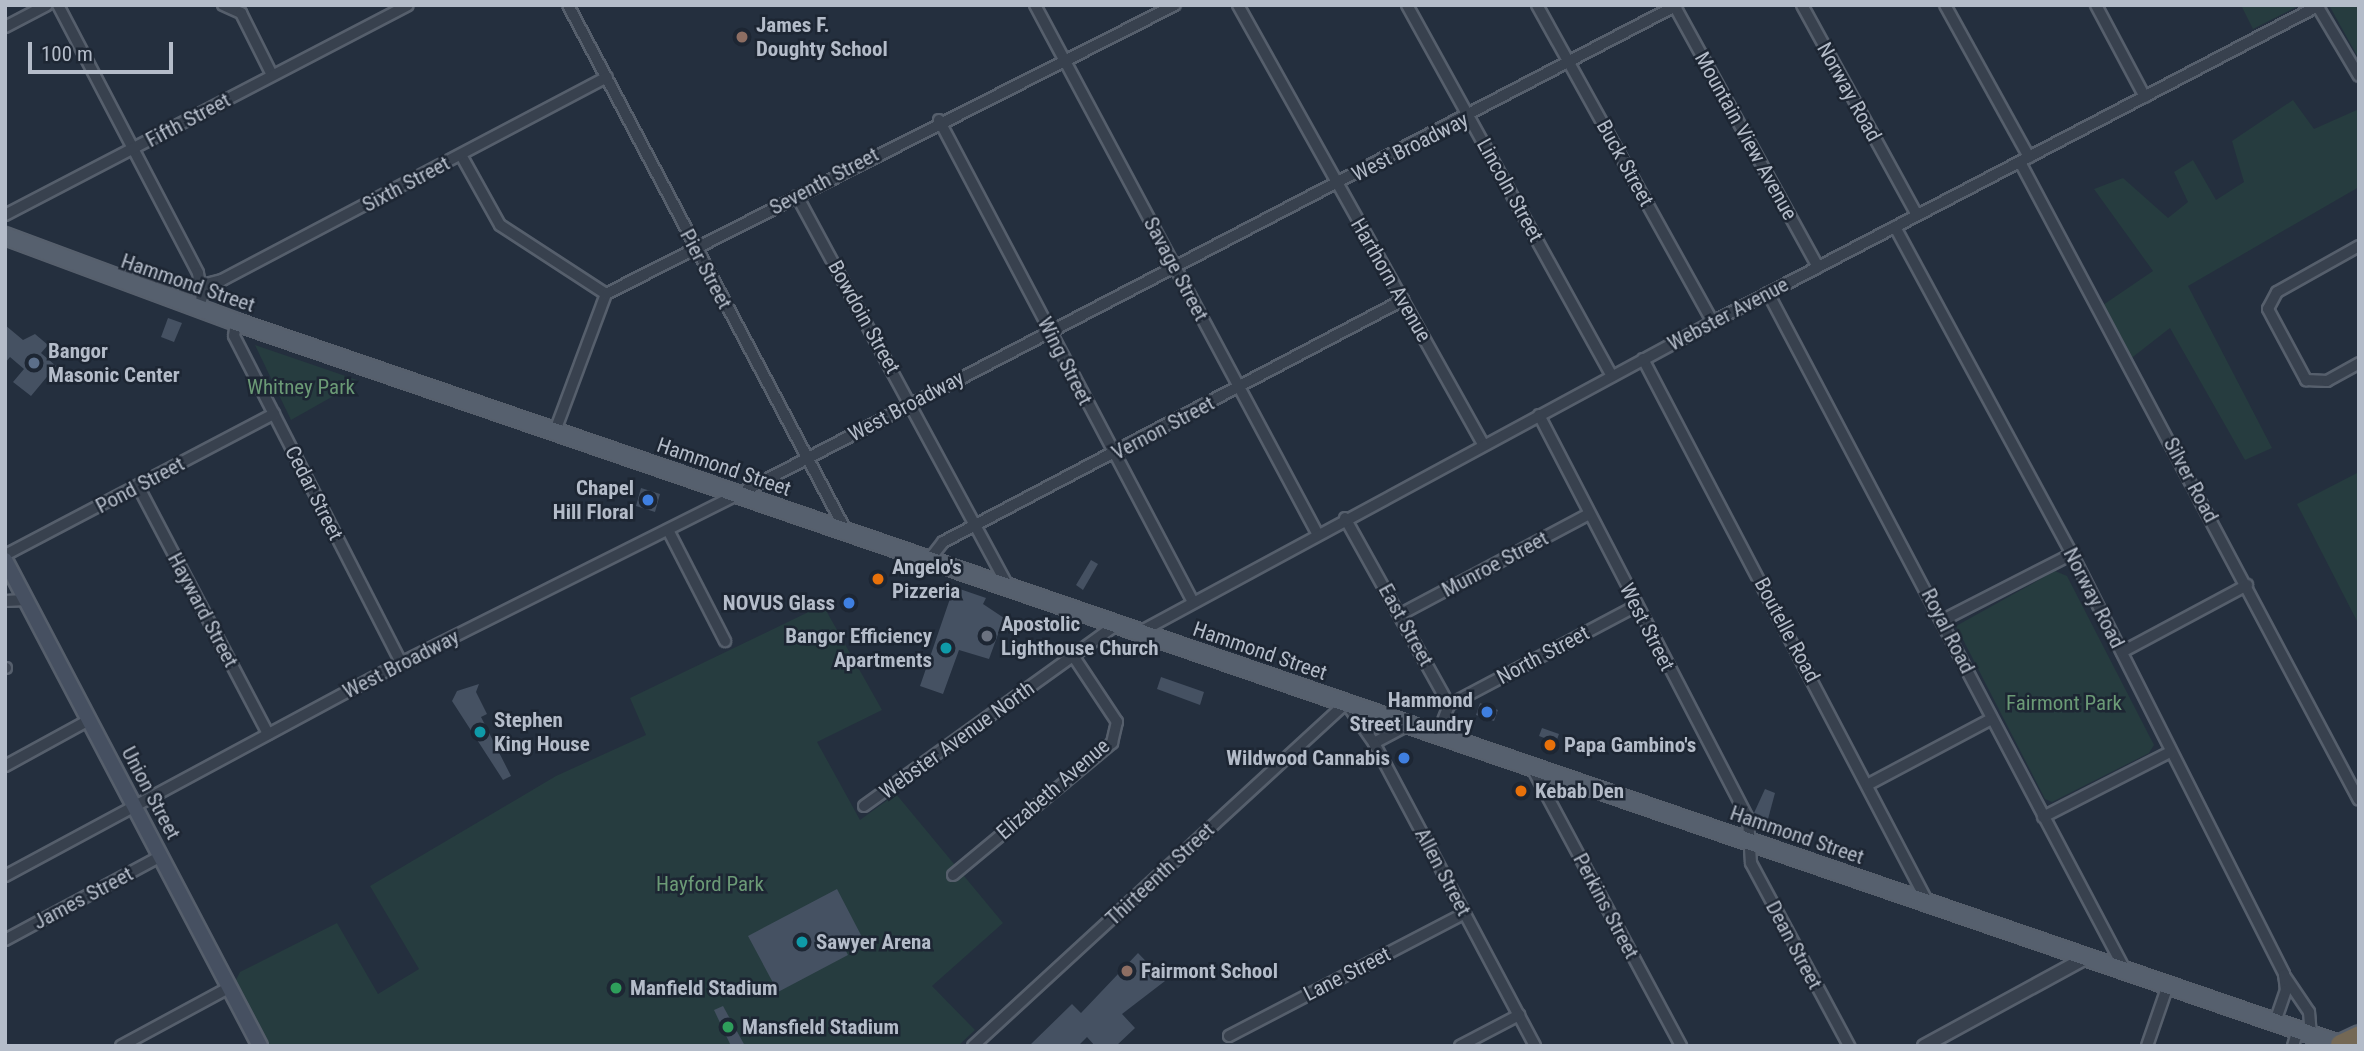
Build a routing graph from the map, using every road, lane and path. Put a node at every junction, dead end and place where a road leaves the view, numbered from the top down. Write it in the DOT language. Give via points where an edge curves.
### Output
graph roads {
  1 [pos="47,5"];
  2 [pos="58,5"];
  3 [pos="223,5"];
  4 [pos="408,5"];
  5 [pos="568,5"];
  6 [pos="1035,5"];
  7 [pos="1175,5"];
  8 [pos="1238,5"];
  9 [pos="1407,5"];
  10 [pos="1537,5"];
  11 [pos="1802,5"];
  12 [pos="1945,5"];
  13 [pos="2096,5"];
  14 [pos="1675,6"];
  15 [pos="2319,6"];
  16 [pos="5,27"];
  17 [pos="1063,61"];
  18 [pos="1570,64"];
  19 [pos="272,75"];
  20 [pos="2359,76"];
  21 [pos="607,77"];
  22 [pos="2145,97"];
  23 [pos="1469,117"];
  24 [pos="939,120"];
  25 [pos="132,149"];
  26 [pos="461,155"];
  27 [pos="2024,159"];
  28 [pos="1337,184"];
  29 [pos="797,196"];
  30 [pos="5,215"];
  31 [pos="1917,215"];
  32 [pos="1895,227"];
  33 [pos="5,236"];
  34 [pos="2359,246"];
  35 [pos="694,248"];
  36 [pos="1175,267"];
  37 [pos="1818,267"];
  38 [pos="202,285"];
  39 [pos="1768,293"];
  40 [pos="606,294"];
  41 [pos="1403,300"];
  42 [pos="198,309"];
  43 [pos="1713,321"];
  44 [pos="236,323"];
  45 [pos="1051,330"];
  46 [pos="1643,359"];
  47 [pos="2359,363"];
  48 [pos="1612,376"];
  49 [pos="1238,388"];
  50 [pos="912,402"];
  51 [pos="274,414"];
  52 [pos="1539,415"];
  53 [pos="555,431"];
  54 [pos="1483,444"];
  55 [pos="1113,455"];
  56 [pos="807,458"];
  57 [pos="138,486"];
  58 [pos="738,494"];
  59 [pos="1589,514"];
  60 [pos="1345,518"];
  61 [pos="977,526"];
  62 [pos="668,530"];
  63 [pos="846,531"];
  64 [pos="1317,533"];
  65 [pos="2072,554"];
  66 [pos="5,558"];
  67 [pos="929,559"];
  68 [pos="2247,585"];
  69 [pos="1008,587"];
  70 [pos="26,600"];
  71 [pos="1192,600"];
  72 [pos="5,601"];
  73 [pos="1636,606"];
  74 [pos="1401,614"];
  75 [pos="1943,620"];
  76 [pos="1117,624"];
  77 [pos="1140,632"];
  78 [pos="725,641"];
  79 [pos="2122,652"];
  80 [pos="1074,657"];
  81 [pos="401,663"];
  82 [pos="1346,703"];
  83 [pos="1449,705"];
  84 [pos="1991,719"];
  85 [pos="89,720"];
  86 [pos="1409,724"];
  87 [pos="268,734"];
  88 [pos="1438,734"];
  89 [pos="1374,743"];
  90 [pos="2170,752"];
  91 [pos="5,766"];
  92 [pos="1531,766"];
  93 [pos="1869,784"];
  94 [pos="2359,800"];
  95 [pos="864,806"];
  96 [pos="136,809"];
  97 [pos="2043,817"];
  98 [pos="1749,841"];
  99 [pos="161,856"];
  100 [pos="953,875"];
  101 [pos="5,876"];
  102 [pos="1928,903"];
  103 [pos="1465,913"];
  104 [pos="5,940"];
  105 [pos="2087,957"];
  106 [pos="2125,970"];
  107 [pos="2284,974"];
  108 [pos="2168,985"];
  109 [pos="230,987"];
  110 [pos="1519,1014"];
  111 [pos="2275,1022"];
  112 [pos="2305,1032"];
  113 [pos="1229,1035"];
  114 [pos="2359,1035"];
  115 [pos="2338,1044"];
  116 [pos="1925,1045"];
  117 [pos="121,1046"];
  118 [pos="260,1046"];
  119 [pos="974,1046"];
  120 [pos="1460,1046"];
  121 [pos="1535,1046"];
  122 [pos="1681,1046"];
  123 [pos="1849,1046"];
  124 [pos="2147,1046"];
  125 [pos="2293,1046"];
  1 -- 16 [label="street"];
  2 -- 25 [label="street"];
  3 -- 19 [label="street" via="241,13"];
  4 -- 19 [label="street, Fifth Street"];
  5 -- 21 [label="street, Pier Street"];
  6 -- 17 [label="street, Savage Street"];
  7 -- 17 [label="street, Seventh Street"];
  8 -- 28 [label="street, Harthorn Avenue"];
  9 -- 23 [label="street, Lincoln Street"];
  10 -- 18 [label="street, Buck Street"];
  11 -- 31 [label="street, Norway Road"];
  12 -- 27 [label="street, Silver Road"];
  13 -- 22 [label="street"];
  14 -- 18 [label="street, West Broadway"];
  14 -- 37 [label="street, Mountain View Avenue"];
  15 -- 20 [label="street"];
  15 -- 22 [label="street, Webster Avenue"];
  17 -- 24 [label="street, Seventh Street"];
  17 -- 36 [label="street, Savage Street"];
  18 -- 23 [label="street, West Broadway"];
  18 -- 43 [label="street, Buck Street"];
  19 -- 25 [label="street, Fifth Street"];
  21 -- 26 [label="street, Sixth Street"];
  21 -- 35 [label="street, Pier Street"];
  22 -- 27 [label="street, Webster Avenue"];
  23 -- 28 [label="street, West Broadway"];
  23 -- 48 [label="street, Lincoln Street"];
  24 -- 29 [label="street, Seventh Street"];
  24 -- 45 [label="street, Wing Street"];
  25 -- 30 [label="street, Fifth Street"];
  25 -- 38 [label="street"];
  26 -- 38 [label="street, Sixth Street" via="222,281"];
  26 -- 40 [label="street" via="500,225"];
  27 -- 31 [label="street, Webster Avenue"];
  27 -- 68 [label="street, Silver Road"];
  28 -- 36 [label="street, West Broadway"];
  28 -- 41 [label="street, Harthorn Avenue"];
  29 -- 35 [label="street, Seventh Street"];
  29 -- 50 [label="street, Bowdoin Street"];
  31 -- 32 [label="street, Webster Avenue"];
  32 -- 37 [label="street, Webster Avenue"];
  32 -- 65 [label="street, Norway Road"];
  33 -- 42 [label="main road, Hammond Street"];
  34 -- 47 [label="street" via="2277,292 2268,309 2306,380 2327,381"];
  35 -- 40 [label="street, Seventh Street"];
  35 -- 56 [label="street, Pier Street"];
  36 -- 45 [label="street, West Broadway"];
  36 -- 49 [label="street, Savage Street"];
  37 -- 39 [label="street, Webster Avenue"];
  38 -- 42 [label="street"];
  39 -- 43 [label="street, Webster Avenue"];
  39 -- 75 [label="street, Royal Road"];
  40 -- 53 [label="street"];
  41 -- 49 [label="street, Vernon Street"];
  41 -- 54 [label="street, Harthorn Avenue"];
  42 -- 44 [label="main road, Hammond Street"];
  43 -- 46 [label="street, Webster Avenue"];
  44 -- 51 [label="street, Cedar Street" via="234,336"];
  44 -- 53 [label="main road, Hammond Street"];
  45 -- 50 [label="street, West Broadway"];
  45 -- 55 [label="street, Wing Street"];
  46 -- 48 [label="street, Webster Avenue"];
  46 -- 93 [label="street, Boutelle Road"];
  48 -- 52 [label="street, Webster Avenue"];
  49 -- 55 [label="street, Vernon Street"];
  49 -- 64 [label="street, Savage Street"];
  50 -- 56 [label="street, West Broadway"];
  50 -- 61 [label="street, Bowdoin Street"];
  51 -- 57 [label="street, Pond Street"];
  51 -- 81 [label="street, Cedar Street"];
  52 -- 54 [label="street, Webster Avenue"];
  52 -- 59 [label="street, West Street"];
  53 -- 58 [label="main road, Hammond Street"];
  54 -- 60 [label="street, Webster Avenue"];
  55 -- 61 [label="street, Vernon Street"];
  55 -- 71 [label="street, Wing Street"];
  56 -- 58 [label="street, West Broadway"];
  56 -- 63 [label="street, Pier Street"];
  57 -- 66 [label="street, Pond Street"];
  57 -- 87 [label="street, Hayward Street"];
  58 -- 62 [label="street, West Broadway"];
  58 -- 63 [label="main road, Hammond Street"];
  59 -- 73 [label="street, West Street"];
  59 -- 74 [label="street, Munroe Street"];
  60 -- 64 [label="street, Webster Avenue"];
  60 -- 74 [label="street, East Street"];
  61 -- 67 [label="street, Vernon Street" via="933,548"];
  61 -- 69 [label="street, Bowdoin Street"];
  62 -- 78 [label="street"];
  62 -- 81 [label="street, West Broadway"];
  63 -- 67 [label="main road, Hammond Street"];
  64 -- 71 [label="street, Webster Avenue"];
  65 -- 75 [label="street"];
  65 -- 79 [label="street, Norway Road"];
  66 -- 70 [label="main road, Union Street"];
  67 -- 69 [label="main road, Hammond Street"];
  68 -- 79 [label="street"];
  68 -- 94 [label="street, Silver Road"];
  69 -- 76 [label="main road, Hammond Street"];
  70 -- 72 [label="street"];
  70 -- 85 [label="main road, Union Street"];
  71 -- 77 [label="street, Webster Avenue"];
  73 -- 83 [label="street, North Street"];
  73 -- 98 [label="street, West Street" via="1748,820"];
  74 -- 83 [label="street, East Street"];
  75 -- 84 [label="street, Royal Road"];
  76 -- 77 [label="main road, Hammond Street"];
  76 -- 80 [label="street, Webster Avenue North"];
  77 -- 82 [label="main road, Hammond Street"];
  79 -- 90 [label="street, Norway Road"];
  80 -- 95 [label="street, Webster Avenue North"];
  80 -- 100 [label="street, Elizabeth Avenue" via="1118,722 1111,743"];
  81 -- 87 [label="street, West Broadway"];
  82 -- 86 [label="main road, Hammond Street"];
  82 -- 89 [label="street, Allen Street"];
  82 -- 119 [label="street, Thirteenth Street"];
  83 -- 88 [label="street"];
  84 -- 93 [label="street"];
  84 -- 97 [label="street, Royal Road"];
  85 -- 91 [label="street"];
  85 -- 96 [label="main road, Union Street"];
  86 -- 88 [label="main road, Hammond Street"];
  86 -- 89 [label="street"];
  87 -- 96 [label="street, West Broadway"];
  88 -- 92 [label="main road, Hammond Street"];
  89 -- 103 [label="street, Allen Street"];
  90 -- 97 [label="street"];
  90 -- 107 [label="street, Norway Road"];
  92 -- 98 [label="main road, Hammond Street"];
  92 -- 122 [label="street, Perkins Street"];
  93 -- 102 [label="street, Boutelle Road"];
  96 -- 99 [label="main road, Union Street"];
  96 -- 101 [label="street, West Broadway"];
  97 -- 106 [label="street, Royal Road"];
  98 -- 102 [label="main road, Hammond Street"];
  98 -- 123 [label="street, Dean Street" via="1751,863"];
  99 -- 104 [label="street, James Street"];
  99 -- 109 [label="main road, Union Street"];
  102 -- 105 [label="main road, Hammond Street"];
  103 -- 110 [label="street, Allen Street"];
  103 -- 113 [label="street, Lane Street"];
  105 -- 106 [label="main road, Hammond Street"];
  105 -- 116 [label="street"];
  106 -- 108 [label="main road, Hammond Street"];
  107 -- 111 [label="street" via="2286,993"];
  107 -- 112 [label="street, Norway Road" via="2309,1012"];
  108 -- 111 [label="main road, Hammond Street"];
  108 -- 124 [label="street"];
  109 -- 117 [label="street"];
  109 -- 118 [label="main road, Union Street"];
  110 -- 120 [label="street"];
  110 -- 121 [label="street, Allen Street"];
  111 -- 112 [label="main road, Hammond Street"];
  112 -- 115 [label="main road, Hammond Street"];
  112 -- 125 [label="street"];
  114 -- 115 [label="highway"];
}
